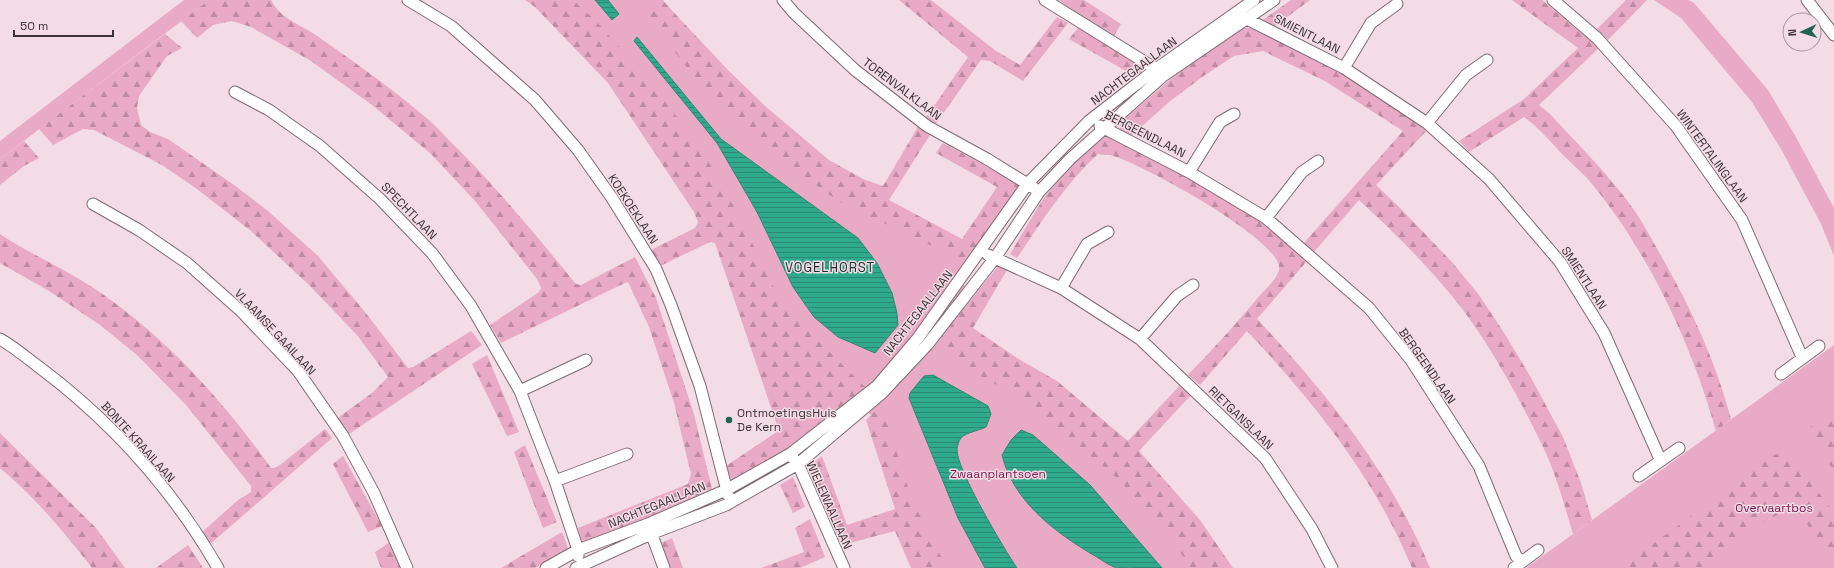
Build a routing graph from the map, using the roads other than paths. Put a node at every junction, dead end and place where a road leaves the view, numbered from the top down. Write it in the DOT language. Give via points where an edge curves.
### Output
graph roads {
  1 [pos="408,0"];
  2 [pos="783,0"];
  3 [pos="1045,0"];
  4 [pos="1254,0"];
  5 [pos="1274,0"];
  6 [pos="1554,0"];
  7 [pos="1807,0"];
  8 [pos="1397,4"];
  9 [pos="1236,13"];
  10 [pos="1247,18"];
  11 [pos="1834,35"];
  12 [pos="1487,60"];
  13 [pos="1344,68"];
  14 [pos="1159,73"];
  15 [pos="235,92"];
  16 [pos="1234,114"];
  17 [pos="1089,121"];
  18 [pos="1428,122"];
  19 [pos="1105,128"];
  20 [pos="1318,161"];
  21 [pos="1189,172"];
  22 [pos="1028,183"];
  23 [pos="1039,192"];
  24 [pos="93,204"];
  25 [pos="1266,218"];
  26 [pos="1108,232"];
  27 [pos="981,251"];
  28 [pos="995,258"];
  29 [pos="1193,285"];
  30 [pos="1061,288"];
  31 [pos="0,339"];
  32 [pos="1140,339"];
  33 [pos="1819,346"];
  34 [pos="1802,358"];
  35 [pos="586,360"];
  36 [pos="1781,374"];
  37 [pos="520,390"];
  38 [pos="1679,448"];
  39 [pos="627,454"];
  40 [pos="790,454"];
  41 [pos="1660,460"];
  42 [pos="798,464"];
  43 [pos="1639,476"];
  44 [pos="555,481"];
  45 [pos="726,490"];
  46 [pos="731,502"];
  47 [pos="650,529"];
  48 [pos="578,550"];
  49 [pos="1538,550"];
  50 [pos="1518,565"];
  51 [pos="218,568"];
  52 [pos="407,568"];
  53 [pos="546,568"];
  54 [pos="577,568"];
  55 [pos="664,568"];
  56 [pos="844,568"];
  57 [pos="1332,568"];
  1 -- 45 [label="street, KOEKOEKLAAN" via="451,26 535,100 578,150 612,198 656,269 671,305 700,386"];
  2 -- 22 [label="street, TORENVALKLAAN" via="855,70 927,126"];
  3 -- 14 [label="street"];
  4 -- 9 [label="street, NACHTEGAALLAAN"];
  5 -- 10 [label="street, NACHTEGAALLAAN"];
  6 -- 34 [label="street, WINTERTALINGLAAN" via="1597,38 1676,126 1742,220"];
  7 -- 11 [label="street"];
  8 -- 13 [label="street, SMIENTLAAN" via="1371,23"];
  9 -- 10 [label="street, SMIENTLAAN"];
  9 -- 14 [label="street, NACHTEGAALLAAN"];
  10 -- 13 [label="street, SMIENTLAAN"];
  10 -- 14 [label="street, NACHTEGAALLAAN"];
  12 -- 18 [label="street" via="1466,75"];
  13 -- 18 [label="street, SMIENTLAAN"];
  14 -- 17 [label="street, NACHTEGAALLAAN"];
  14 -- 19 [label="street, NACHTEGAALLAAN"];
  15 -- 37 [label="street, SPECHTLAAN" via="269,110 320,146 380,199 432,253 471,306"];
  16 -- 21 [label="street, BERGEENDLAAN" via="1220,122"];
  17 -- 19 [label="street, BERGEENDLAAN"];
  17 -- 22 [label="street, NACHTEGAALLAAN"];
  18 -- 41 [label="street, SMIENTLAAN" via="1489,179 1560,262 1604,333"];
  19 -- 21 [label="street, BERGEENDLAAN"];
  19 -- 23 [label="street, NACHTEGAALLAAN" via="1070,159"];
  20 -- 25 [label="street" via="1302,172"];
  21 -- 25 [label="street, BERGEENDLAAN"];
  22 -- 23 [label="street, TORENVALKLAAN"];
  22 -- 27 [label="street, NACHTEGAALLAAN"];
  23 -- 28 [label="street, NACHTEGAALLAAN"];
  24 -- 52 [label="street, VLAAMSE GAAILAAN" via="139,230 187,263 242,312 298,371 342,436 374,493"];
  25 -- 50 [label="street, BERGEENDLAAN" via="1369,308 1411,360 1479,466"];
  26 -- 30 [label="street" via="1087,244"];
  27 -- 28 [label="street, RIETGANSLAAN"];
  27 -- 40 [label="street, NACHTEGAALLAAN" via="918,338 877,386"];
  28 -- 30 [label="street, RIETGANSLAAN"];
  28 -- 42 [label="street, NACHTEGAALLAAN" via="927,345 882,393"];
  29 -- 32 [label="street" via="1177,296"];
  30 -- 32 [label="street, RIETGANSLAAN"];
  31 -- 51 [label="street, BONTE KRAAILAAN" via="55,379 105,423 176,504"];
  32 -- 57 [label="street, RIETGANSLAAN" via="1265,458 1312,529"];
  33 -- 34 [label="street"];
  34 -- 36 [label="street"];
  35 -- 37 [label="street"];
  37 -- 44 [label="street, SPECHTLAAN"];
  38 -- 41 [label="street"];
  39 -- 44 [label="street"];
  40 -- 42 [label="street, WIELEWAALLAAN"];
  40 -- 45 [label="street, NACHTEGAALLAAN"];
  41 -- 43 [label="street"];
  42 -- 46 [label="street, NACHTEGAALLAAN"];
  42 -- 56 [label="street, WIELEWAALLAAN"];
  44 -- 48 [label="street, SPECHTLAAN"];
  45 -- 46 [label="street, KOEKOEKLAAN"];
  45 -- 47 [label="street, NACHTEGAALLAAN"];
  46 -- 47 [label="street, NACHTEGAALLAAN"];
  47 -- 48 [label="street, NACHTEGAALLAAN"];
  47 -- 54 [label="street, NACHTEGAALLAAN"];
  47 -- 55 [label="street"];
  48 -- 53 [label="street, NACHTEGAALLAAN"];
  48 -- 54 [label="street, SPECHTLAAN"];
  49 -- 50 [label="street, BERGEENDLAAN"];
}
